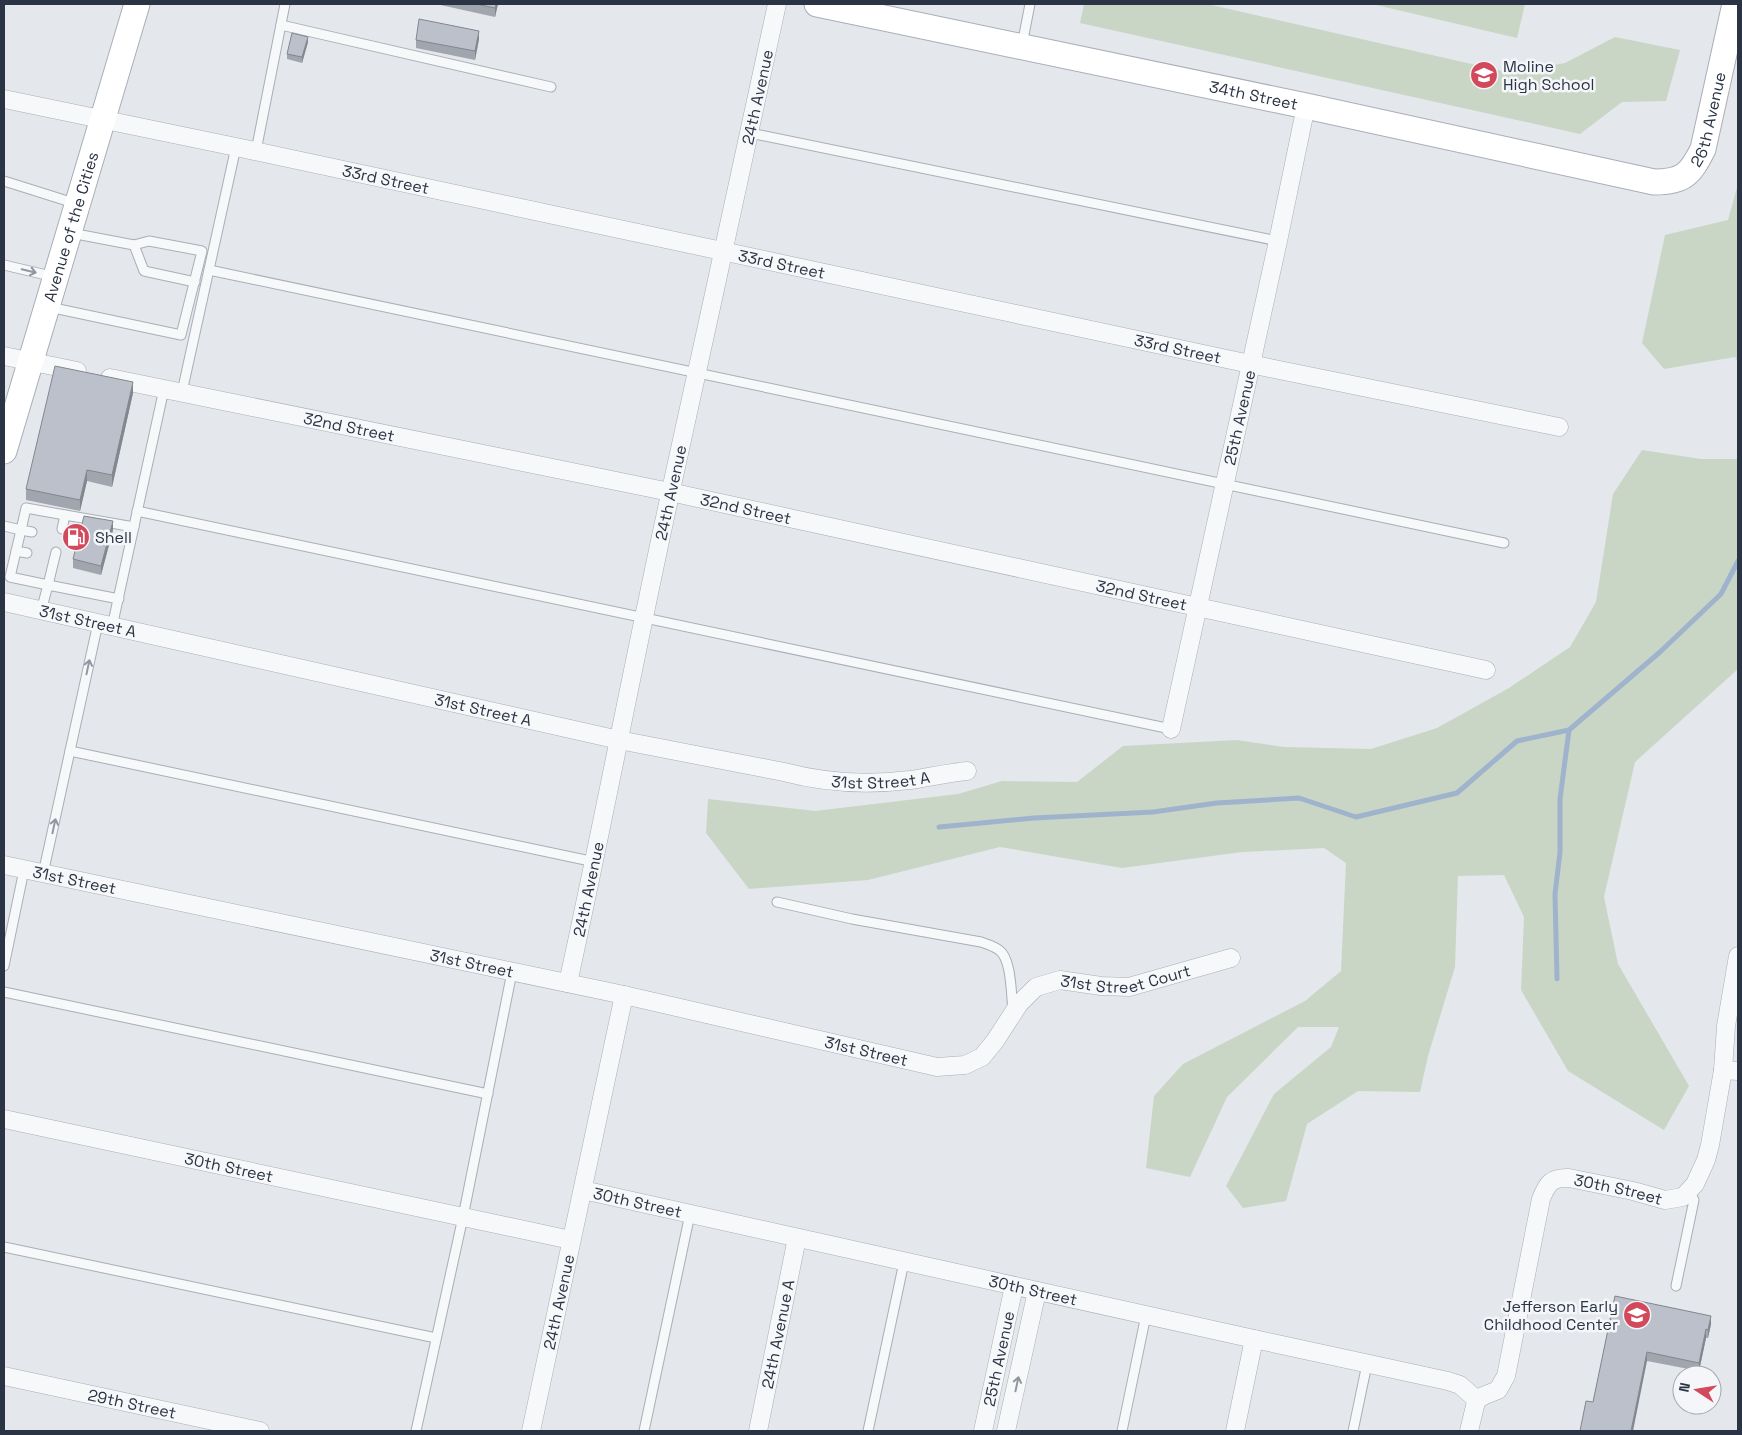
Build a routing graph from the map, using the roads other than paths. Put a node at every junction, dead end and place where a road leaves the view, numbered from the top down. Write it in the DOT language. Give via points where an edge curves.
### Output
graph roads {
  1 [pos="137,4"];
  2 [pos="285,4"];
  3 [pos="777,4"];
  4 [pos="817,4"];
  5 [pos="1030,4"];
  6 [pos="1735,4"];
  7 [pos="281,25"];
  8 [pos="1022,46"];
  9 [pos="551,87"];
  10 [pos="4,99"];
  11 [pos="1306,106"];
  12 [pos="101,119"];
  13 [pos="750,132"];
  14 [pos="236,147"];
  15 [pos="256,151"];
  16 [pos="1687,172"];
  17 [pos="4,181"];
  18 [pos="77,204"];
  19 [pos="69,232"];
  20 [pos="1278,241"];
  21 [pos="134,245"];
  22 [pos="723,252"];
  23 [pos="4,265"];
  24 [pos="209,270"];
  25 [pos="55,277"];
  26 [pos="195,282"];
  27 [pos="46,306"];
  28 [pos="4,356"];
  29 [pos="30,360"];
  30 [pos="1250,364"];
  31 [pos="697,372"];
  32 [pos="164,389"];
  33 [pos="182,392"];
  34 [pos="1559,427"];
  35 [pos="4,451"];
  36 [pos="1224,485"];
  37 [pos="670,492"];
  38 [pos="138,512"];
  39 [pos="65,515"];
  40 [pos="4,526"];
  41 [pos="134,528"];
  42 [pos="62,529"];
  43 [pos="21,530"];
  44 [pos="32,532"];
  45 [pos="1504,543"];
  46 [pos="16,551"];
  47 [pos="27,553"];
  48 [pos="52,557"];
  49 [pos="48,585"];
  50 [pos="119,599"];
  51 [pos="4,602"];
  52 [pos="1196,608"];
  53 [pos="41,610"];
  54 [pos="645,618"];
  55 [pos="105,625"];
  56 [pos="1486,670"];
  57 [pos="1170,729"];
  58 [pos="619,740"];
  59 [pos="70,751"];
  60 [pos="967,771"];
  61 [pos="595,862"];
  62 [pos="4,865"];
  63 [pos="24,870"];
  64 [pos="44,874"];
  65 [pos="777,902"];
  66 [pos="1738,956"];
  67 [pos="1231,958"];
  68 [pos="4,966"];
  69 [pos="512,972"];
  70 [pos="568,983"];
  71 [pos="4,992"];
  72 [pos="624,995"];
  73 [pos="1013,1013"];
  74 [pos="937,1067"];
  75 [pos="1731,1070"];
  76 [pos="488,1094"];
  77 [pos="4,1119"];
  78 [pos="583,1190"];
  79 [pos="1689,1191"];
  80 [pos="690,1214"];
  81 [pos="463,1217"];
  82 [pos="797,1238"];
  83 [pos="572,1240"];
  84 [pos="4,1247"];
  85 [pos="904,1262"];
  86 [pos="1014,1286"];
  87 [pos="1676,1286"];
  88 [pos="1037,1291"];
  89 [pos="1146,1314"];
  90 [pos="436,1338"];
  91 [pos="1254,1339"];
  92 [pos="1367,1364"];
  93 [pos="4,1376"];
  94 [pos="1478,1400"];
  95 [pos="260,1431"];
  96 [pos="416,1431"];
  97 [pos="531,1431"];
  98 [pos="644,1431"];
  99 [pos="758,1431"];
  100 [pos="868,1431"];
  101 [pos="983,1431"];
  102 [pos="1006,1431"];
  103 [pos="1122,1431"];
  104 [pos="1235,1431"];
  105 [pos="1353,1431"];
  106 [pos="1469,1431"];
  1 -- 12 [label="street, Avenue of the Cities"];
  2 -- 7 [label="lane"];
  3 -- 13 [label="street, 24th Avenue"];
  4 -- 8 [label="street, 34th Street"];
  5 -- 8 [label="lane"];
  6 -- 16 [label="street, 26th Avenue" via="1703,149 1696,164"];
  7 -- 9 [label="lane"];
  7 -- 15 [label="lane"];
  8 -- 11 [label="street, 34th Street"];
  10 -- 12 [label="street, 33rd Street"];
  11 -- 16 [label="street, 34th Street" via="1654,182 1681,179"];
  11 -- 20 [label="street, 25th Avenue"];
  12 -- 14 [label="street, 33rd Street"];
  12 -- 18 [label="street, Avenue of the Cities"];
  13 -- 20 [label="lane"];
  13 -- 22 [label="street, 24th Avenue"];
  14 -- 15 [label="street, 33rd Street"];
  14 -- 24 [label="lane"];
  15 -- 22 [label="street, 33rd Street"];
  17 -- 18 [label="lane"];
  18 -- 19 [label="street, Avenue of the Cities"];
  19 -- 21 [label="lane"];
  19 -- 25 [label="street, Avenue of the Cities"];
  20 -- 30 [label="street, 25th Avenue"];
  21 -- 26 [label="lane" via="144,271"];
  21 -- 26 [label="lane" via="150,241 202,251"];
  22 -- 30 [label="street, 33rd Street"];
  22 -- 31 [label="street, 24th Avenue"];
  23 -- 25 [label="lane, one-way"];
  24 -- 31 [label="lane"];
  24 -- 33 [label="lane"];
  25 -- 27 [label="street, Avenue of the Cities"];
  26 -- 27 [label="lane" via="181,335"];
  27 -- 29 [label="street, Avenue of the Cities"];
  28 -- 29 [label="street, 32nd Street"];
  29 -- 32 [label="street, 32nd Street"];
  29 -- 35 [label="street, Avenue of the Cities"];
  30 -- 34 [label="street, 33rd Street"];
  30 -- 36 [label="street, 25th Avenue"];
  31 -- 36 [label="lane"];
  31 -- 37 [label="street, 24th Avenue"];
  32 -- 33 [label="street, 32nd Street"];
  32 -- 38 [label="lane"];
  33 -- 37 [label="street, 32nd Street"];
  36 -- 45 [label="lane"];
  36 -- 52 [label="street, 25th Avenue"];
  37 -- 52 [label="street, 32nd Street"];
  37 -- 54 [label="street, 24th Avenue"];
  38 -- 41 [label="lane"];
  38 -- 54 [label="lane"];
  39 -- 41 [label="lane"];
  39 -- 42 [label="lane"];
  39 -- 43 [label="lane" via="26,508"];
  40 -- 43 [label="lane"];
  41 -- 50 [label="lane"];
  43 -- 44 [label="lane"];
  43 -- 46 [label="lane"];
  46 -- 47 [label="lane"];
  46 -- 49 [label="lane" via="10,577"];
  48 -- 49 [label="lane"];
  49 -- 50 [label="lane"];
  49 -- 53 [label="lane"];
  50 -- 55 [label="lane"];
  51 -- 53 [label="street, 31st Street A"];
  52 -- 56 [label="street, 32nd Street"];
  52 -- 57 [label="street, 25th Avenue"];
  53 -- 55 [label="street, 31st Street A"];
  54 -- 57 [label="lane"];
  54 -- 58 [label="street, 24th Avenue"];
  55 -- 58 [label="street, 31st Street A"];
  59 -- 55 [label="lane, one-way"];
  58 -- 60 [label="street, 31st Street A" via="843,783 909,780"];
  58 -- 61 [label="street, 24th Avenue"];
  59 -- 61 [label="lane"];
  64 -- 59 [label="lane, one-way"];
  61 -- 70 [label="street, 24th Avenue"];
  62 -- 63 [label="street, 31st Street"];
  63 -- 64 [label="street, 31st Street"];
  63 -- 68 [label="lane"];
  64 -- 69 [label="street, 31st Street"];
  65 -- 73 [label="lane" via="981,942 1000,950 1009,970"];
  66 -- 75 [label="street" via="1726,1026"];
  67 -- 73 [label="street, 31st Street Court" via="1129,987 1060,980 1036,987"];
  69 -- 70 [label="street, 31st Street"];
  69 -- 76 [label="lane"];
  70 -- 72 [label="street, 31st Street"];
  71 -- 76 [label="lane"];
  72 -- 74 [label="street, 31st Street"];
  72 -- 78 [label="street, 24th Avenue"];
  73 -- 74 [label="street, 31st Street Court" via="982,1057 965,1065"];
  75 -- 79 [label="street" via="1706,1160"];
  76 -- 81 [label="lane"];
  77 -- 81 [label="street, 30th Street"];
  78 -- 80 [label="street, 30th Street"];
  78 -- 83 [label="street, 24th Avenue"];
  79 -- 87 [label="lane" via="1694,1200"];
  79 -- 94 [label="street, 30th Street" via="1683,1196 1665,1200 1569,1178 1560,1177 1548,1184 1540,1203 1506,1376 1498,1390"];
  80 -- 82 [label="street, 30th Street"];
  80 -- 98 [label="lane"];
  81 -- 83 [label="street, 30th Street"];
  81 -- 90 [label="lane"];
  82 -- 85 [label="street, 30th Street"];
  82 -- 99 [label="street, 24th Avenue A"];
  83 -- 97 [label="street, 24th Avenue"];
  84 -- 90 [label="lane"];
  85 -- 86 [label="street, 30th Street"];
  85 -- 100 [label="lane"];
  86 -- 88 [label="street, 30th Street"];
  86 -- 101 [label="street, 25th Avenue"];
  88 -- 89 [label="street, 30th Street"];
  102 -- 88 [label="street, 25th Avenue, one-way"];
  89 -- 91 [label="street, 30th Street"];
  89 -- 103 [label="lane"];
  90 -- 96 [label="lane"];
  91 -- 92 [label="street, 30th Street"];
  91 -- 104 [label="street"];
  92 -- 94 [label="street, 30th Street" via="1448,1380"];
  92 -- 105 [label="lane"];
  93 -- 95 [label="street, 29th Street"];
  94 -- 106 [label="street"];
}
